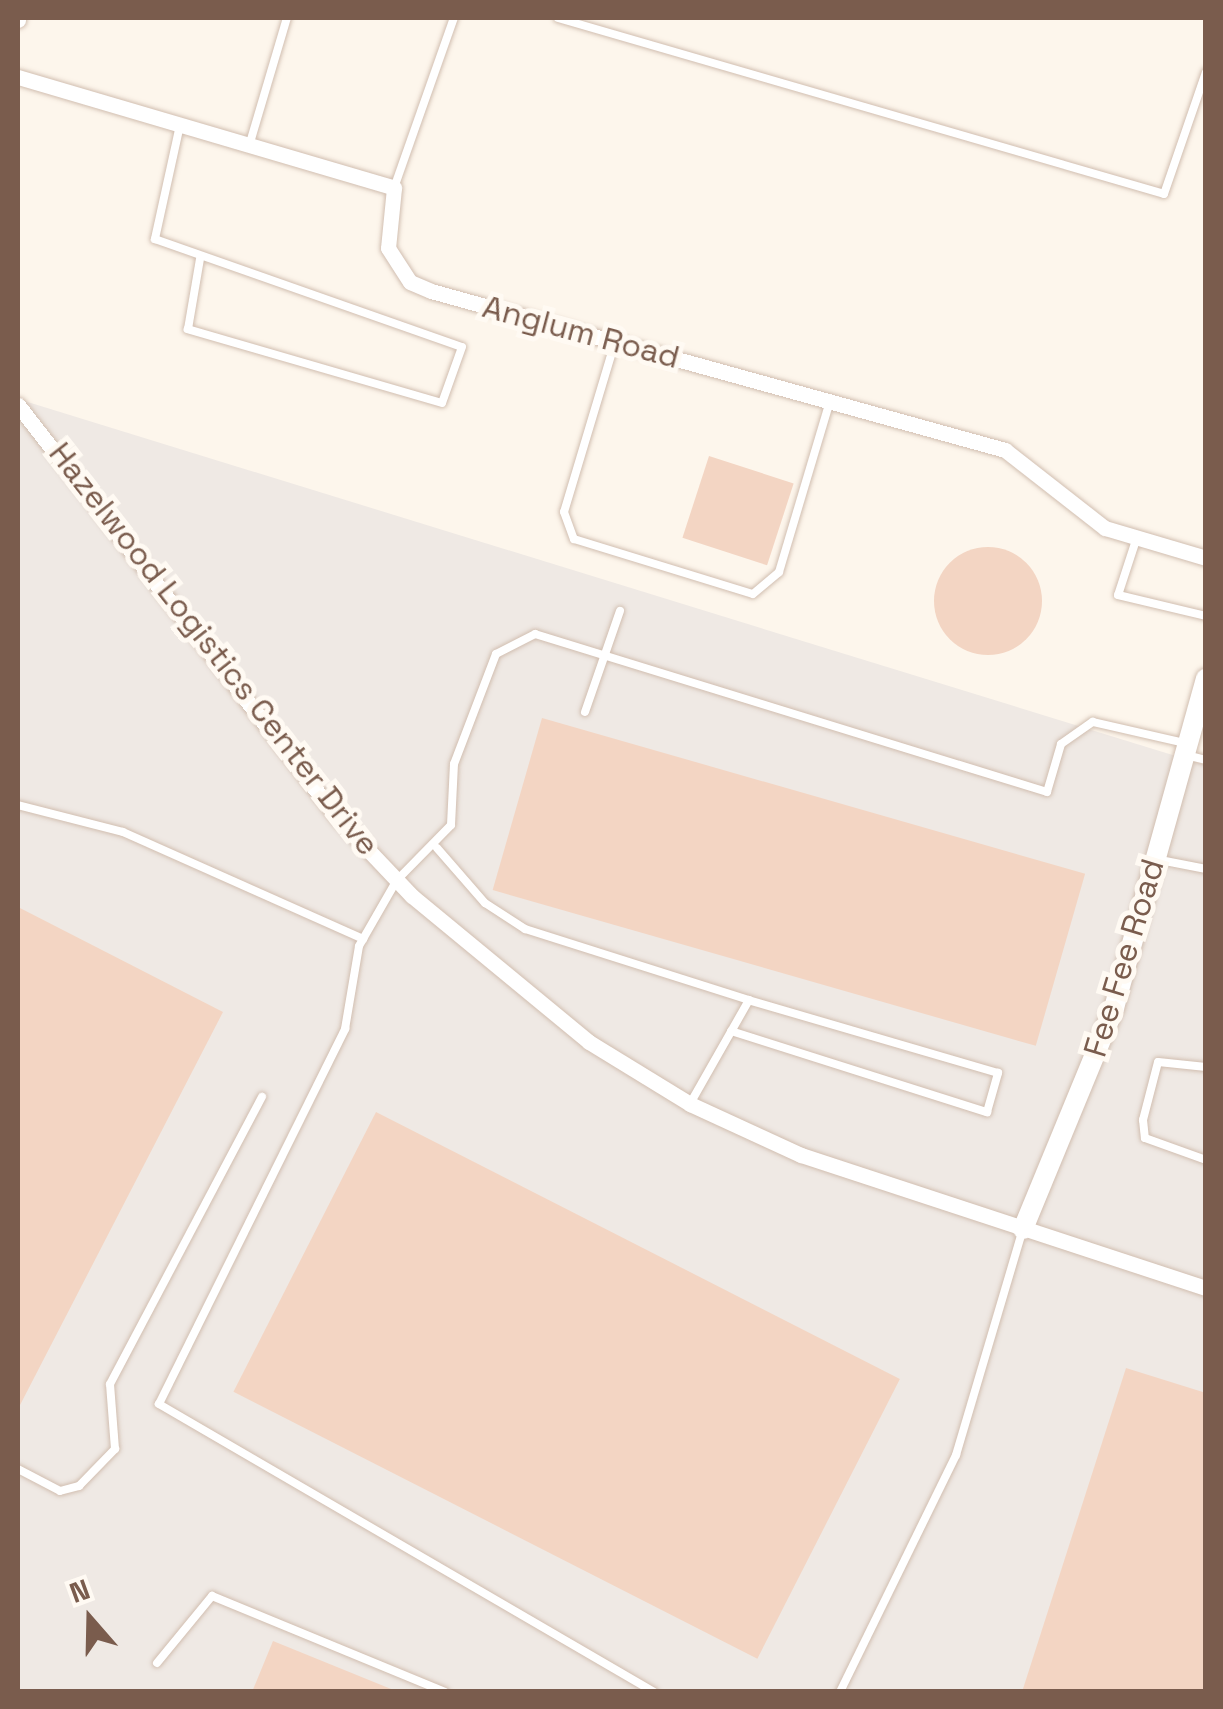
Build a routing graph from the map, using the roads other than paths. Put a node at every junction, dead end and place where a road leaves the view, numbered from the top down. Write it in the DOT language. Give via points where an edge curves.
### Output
graph roads {
  1 [pos="287,18"];
  2 [pos="454,18"];
  3 [pos="558,18"];
  4 [pos="1206,72"];
  5 [pos="18,77"];
  6 [pos="180,125"];
  7 [pos="249,146"];
  8 [pos="394,188"];
  9 [pos="200,259"];
  10 [pos="616,342"];
  11 [pos="830,401"];
  12 [pos="18,406"];
  13 [pos="1137,538"];
  14 [pos="1206,558"];
  15 [pos="620,611"];
  16 [pos="1206,616"];
  17 [pos="605,656"];
  18 [pos="1206,679"];
  19 [pos="585,712"];
  20 [pos="1185,748"];
  21 [pos="1206,760"];
  22 [pos="18,805"];
  23 [pos="437,848"];
  24 [pos="1155,859"];
  25 [pos="1206,870"];
  26 [pos="397,880"];
  27 [pos="363,939"];
  28 [pos="748,1000"];
  29 [pos="731,1031"];
  30 [pos="1206,1067"];
  31 [pos="262,1097"];
  32 [pos="690,1104"];
  33 [pos="1206,1160"];
  34 [pos="1023,1230"];
  35 [pos="1206,1288"];
  36 [pos="18,1468"];
  37 [pos="157,1663"];
  38 [pos="445,1692"];
  39 [pos="654,1692"];
  40 [pos="840,1692"];
  1 -- 7 [label="lane"];
  2 -- 8 [label="lane"];
  3 -- 4 [label="lane" via="1164,194"];
  5 -- 6 [label="street"];
  6 -- 7 [label="street"];
  6 -- 9 [label="lane" via="155,239"];
  7 -- 8 [label="street"];
  8 -- 10 [label="street, Anglum Road" via="384,229 410,282"];
  9 -- 9 [label="lane" via="462,348 442,403 188,329"];
  10 -- 11 [label="street, Anglum Road"];
  10 -- 11 [label="lane" via="564,512 574,539 753,594 779,572"];
  11 -- 13 [label="street, Anglum Road" via="1004,450 1054,497"];
  12 -- 26 [label="street, Hazelwood Logistics Center Drive" via="336,816"];
  13 -- 14 [label="street, Anglum Road"];
  13 -- 16 [label="lane" via="1118,594"];
  15 -- 17 [label="lane"];
  17 -- 19 [label="lane"];
  17 -- 20 [label="lane" via="1047,792 1061,744 1093,722"];
  17 -- 23 [label="lane" via="535,634 496,654 454,764 456,804"];
  18 -- 20 [label="street, Fee Fee Road"];
  20 -- 21 [label="lane"];
  20 -- 24 [label="street, Fee Fee Road"];
  22 -- 27 [label="lane" via="123,832"];
  23 -- 26 [label="lane"];
  23 -- 28 [label="lane" via="485,903 525,928"];
  24 -- 25 [label="lane"];
  24 -- 34 [label="street, Fee Fee Road" via="1114,1008"];
  26 -- 27 [label="lane"];
  26 -- 32 [label="street, Hazelwood Logistics Center Drive" via="500,974"];
  27 -- 39 [label="lane" via="344,1028 159,1404"];
  28 -- 29 [label="lane"];
  28 -- 29 [label="lane" via="998,1073 988,1112"];
  29 -- 32 [label="lane"];
  30 -- 33 [label="lane" via="1158,1062 1143,1120 1145,1138"];
  31 -- 36 [label="lane" via="110,1384 116,1449 79,1486 60,1490"];
  32 -- 34 [label="street, Hazelwood Logistics Center Drive" via="904,1196"];
  34 -- 35 [label="street, Hazelwood Logistics Center Drive"];
  34 -- 40 [label="lane" via="956,1455"];
  37 -- 38 [label="lane" via="212,1596"];
}
